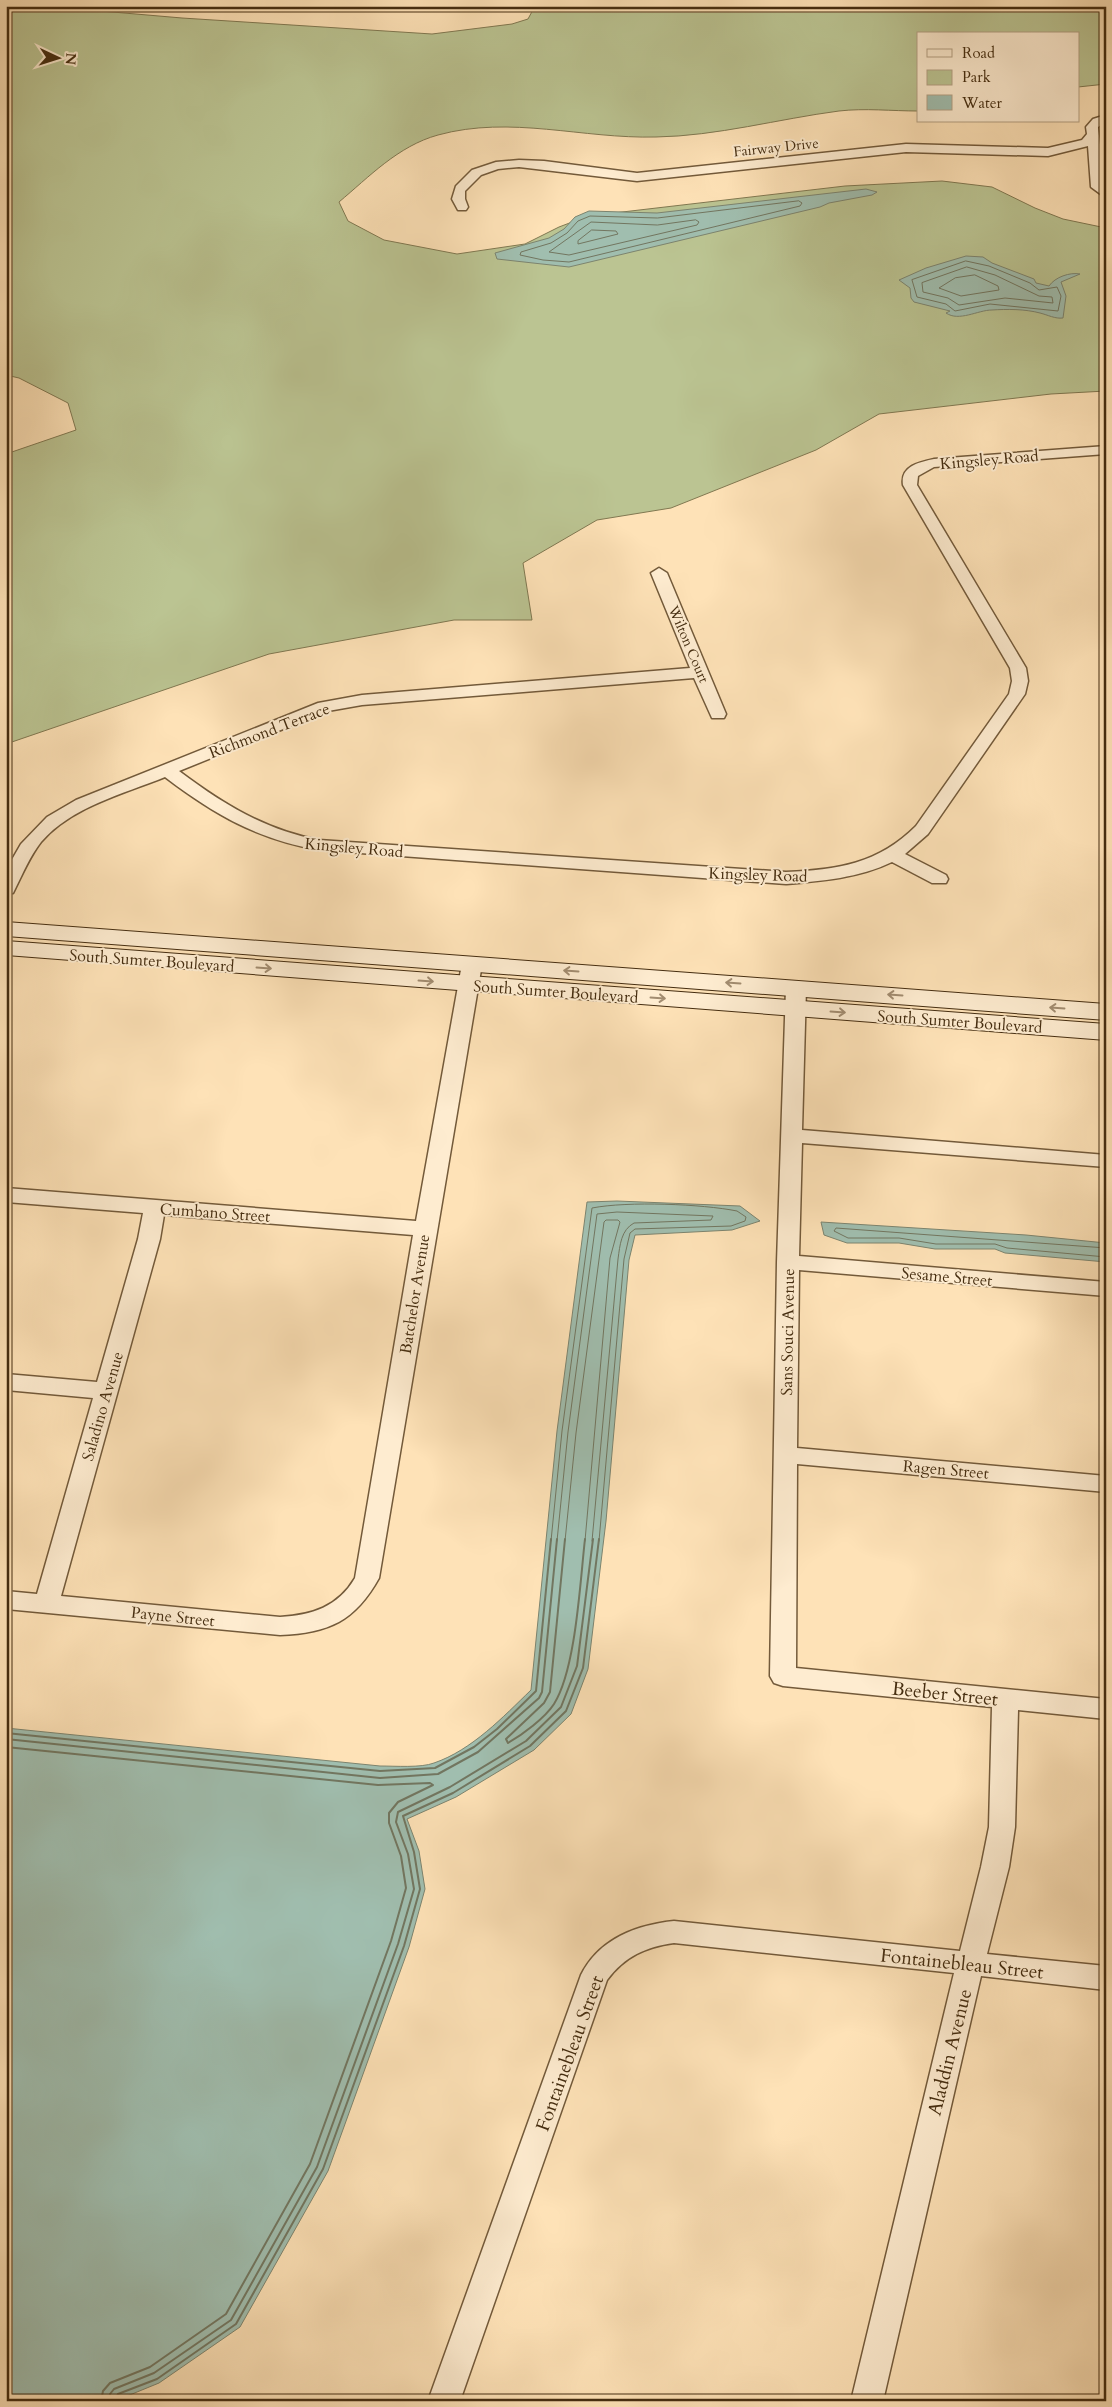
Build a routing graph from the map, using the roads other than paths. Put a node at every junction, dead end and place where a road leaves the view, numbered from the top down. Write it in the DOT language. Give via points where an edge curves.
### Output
graph roads {
  1 [pos="1106,118"];
  2 [pos="1093,133"];
  3 [pos="1034,152"];
  4 [pos="1097,177"];
  5 [pos="1106,194"];
  6 [pos="462,207"];
  7 [pos="1106,450"];
  8 [pos="659,573"];
  9 [pos="702,672"];
  10 [pos="718,714"];
  11 [pos="167,770"];
  12 [pos="893,855"];
  13 [pos="939,879"];
  14 [pos="6,889"];
  15 [pos="6,929"];
  16 [pos="6,948"];
  17 [pos="470,974"];
  18 [pos="797,998"];
  19 [pos="1106,1012"];
  20 [pos="1106,1032"];
  21 [pos="792,1136"];
  22 [pos="1106,1161"];
  23 [pos="6,1195"];
  24 [pos="156,1208"];
  25 [pos="425,1228"];
  26 [pos="788,1262"];
  27 [pos="1106,1289"];
  28 [pos="6,1382"];
  29 [pos="106,1390"];
  30 [pos="786,1454"];
  31 [pos="1106,1484"];
  32 [pos="6,1600"];
  33 [pos="46,1604"];
  34 [pos="338,1613"];
  35 [pos="784,1676"];
  36 [pos="1005,1700"];
  37 [pos="1106,1709"];
  38 [pos="971,1964"];
  39 [pos="1106,1978"];
  40 [pos="444,2401"];
  41 [pos="867,2401"];
  1 -- 2 [label="street, Fairway Drive" via="1094,123"];
  2 -- 3 [label="street, Fairway Drive" via="1079,146"];
  2 -- 4 [label="street"];
  3 -- 4 [label="street" via="1077,161 1091,168"];
  3 -- 6 [label="street, Fairway Drive" via="906,148 628,177 547,164 516,164 489,169 470,178 459,193"];
  4 -- 5 [label="street" via="1098,186"];
  7 -- 12 [label="street, Kingsley Road" via="934,463 911,474 910,485 1018,668 1020,681 1017,694 922,830 905,848"];
  8 -- 9 [label="street, Wilton Court"];
  9 -- 10 [label="street, Wilton Court"];
  9 -- 11 [label="street, Richmond Terrace" via="342,703 310,712"];
  11 -- 12 [label="street, Kingsley Road" via="248,826 280,838 319,845 786,878 835,873"];
  11 -- 14 [label="street, Richmond Terrace" via="82,804 53,820 25,849"];
  12 -- 13 [label="street"];
  15 -- 17 [label="main road, South Sumter Boulevard"];
  16 -- 17 [label="main road, South Sumter Boulevard, one-way"];
  17 -- 18 [label="main road, South Sumter Boulevard"];
  17 -- 25 [label="street, Batchelor Avenue"];
  19 -- 18 [label="main road, South Sumter Boulevard, one-way"];
  18 -- 20 [label="main road, South Sumter Boulevard, one-way"];
  18 -- 21 [label="street, Sans Souci Avenue"];
  21 -- 22 [label="street"];
  21 -- 26 [label="street, Sans Souci Avenue"];
  23 -- 24 [label="street, Cumbano Street"];
  24 -- 25 [label="street, Cumbano Street"];
  24 -- 29 [label="street, Saladino Avenue"];
  25 -- 34 [label="street, Batchelor Avenue" via="367,1578 360,1592"];
  26 -- 27 [label="street, Sesame Street"];
  26 -- 30 [label="street, Sans Souci Avenue"];
  28 -- 29 [label="street"];
  29 -- 33 [label="street, Saladino Avenue"];
  30 -- 31 [label="street, Ragen Street"];
  30 -- 35 [label="street, Sans Souci Avenue"];
  32 -- 33 [label="street, Payne Street"];
  33 -- 34 [label="street, Payne Street" via="280,1626 321,1621"];
  35 -- 36 [label="street, Beeber Street"];
  36 -- 37 [label="street, Beeber Street"];
  36 -- 38 [label="street, Aladdin Avenue" via="1002,1827"];
  38 -- 39 [label="street, Fontainebleau Street"];
  38 -- 40 [label="street, Fontainebleau Street" via="674,1932 630,1942 616,1951 595,1975"];
  38 -- 41 [label="street, Aladdin Avenue"];
}
